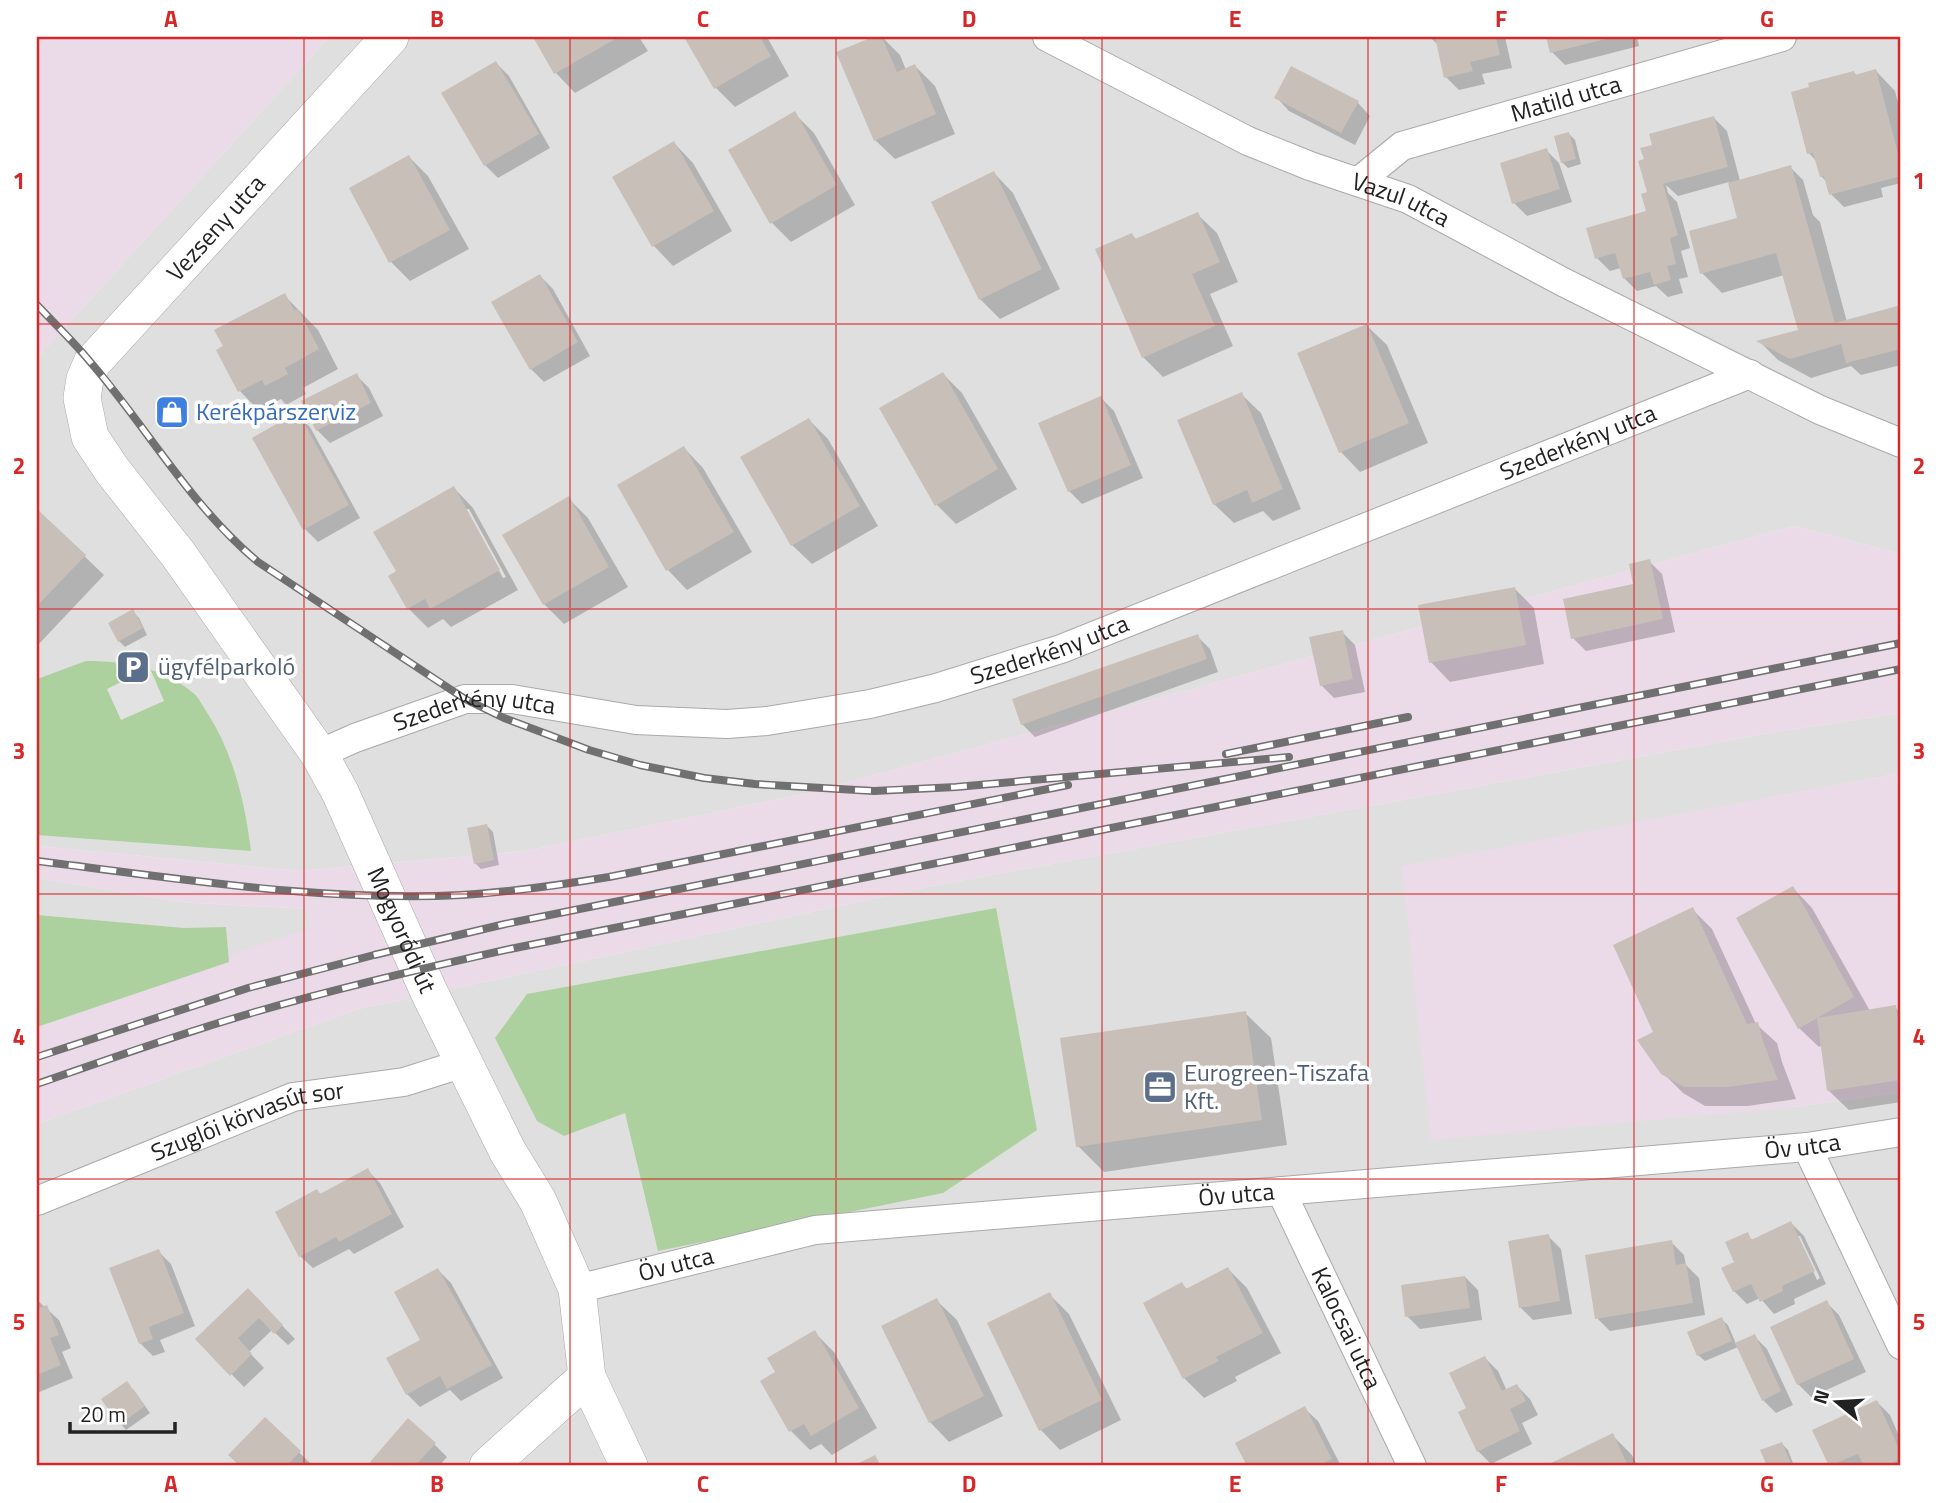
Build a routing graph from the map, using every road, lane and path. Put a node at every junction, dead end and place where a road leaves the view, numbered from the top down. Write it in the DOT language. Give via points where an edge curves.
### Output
graph roads {
  1 [pos="390,37"];
  2 [pos="1047,37"];
  3 [pos="1782,37"];
  4 [pos="1359,181"];
  5 [pos="1750,374"];
  6 [pos="90,437"];
  7 [pos="1901,443"];
  8 [pos="319,754"];
  9 [pos="464,1063"];
  10 [pos="1901,1132"];
  11 [pos="1807,1147"];
  12 [pos="1281,1191"];
  13 [pos="37,1200"];
  14 [pos="577,1289"];
  15 [pos="1901,1345"];
  16 [pos="587,1377"];
  17 [pos="488,1466"];
  18 [pos="629,1466"];
  19 [pos="1412,1466"];
  1 -- 6 [label="street, Vezseny utca" via="92,363 82,398"];
  2 -- 4 [label="street, Vazul utca" via="1248,141"];
  3 -- 4 [label="street, Matild utca" via="1402,146"];
  4 -- 5 [label="street, Vazul utca" via="1408,199"];
  5 -- 7 [label="street, Vazul utca" via="1820,410"];
  5 -- 8 [label="street, Szederkény utca" via="1061,649 936,688 810,715 727,724 636,720 512,699 465,699"];
  6 -- 8 [label="street, Mogyoródi út"];
  8 -- 9 [label="street, Mogyoródi út"];
  9 -- 13 [label="street, Szuglói körvasút sor" via="404,1082 293,1097"];
  9 -- 14 [label="street, Mogyoródi út" via="538,1201"];
  10 -- 11 [label="street, Öv utca"];
  11 -- 12 [label="street, Öv utca"];
  11 -- 15 [label="street"];
  12 -- 14 [label="street, Öv utca" via="815,1230"];
  12 -- 19 [label="street, Kalocsai utca"];
  14 -- 16 [label="street, Mogyoródi út"];
  16 -- 17 [label="street"];
  16 -- 18 [label="street, Mogyoródi út"];
}
